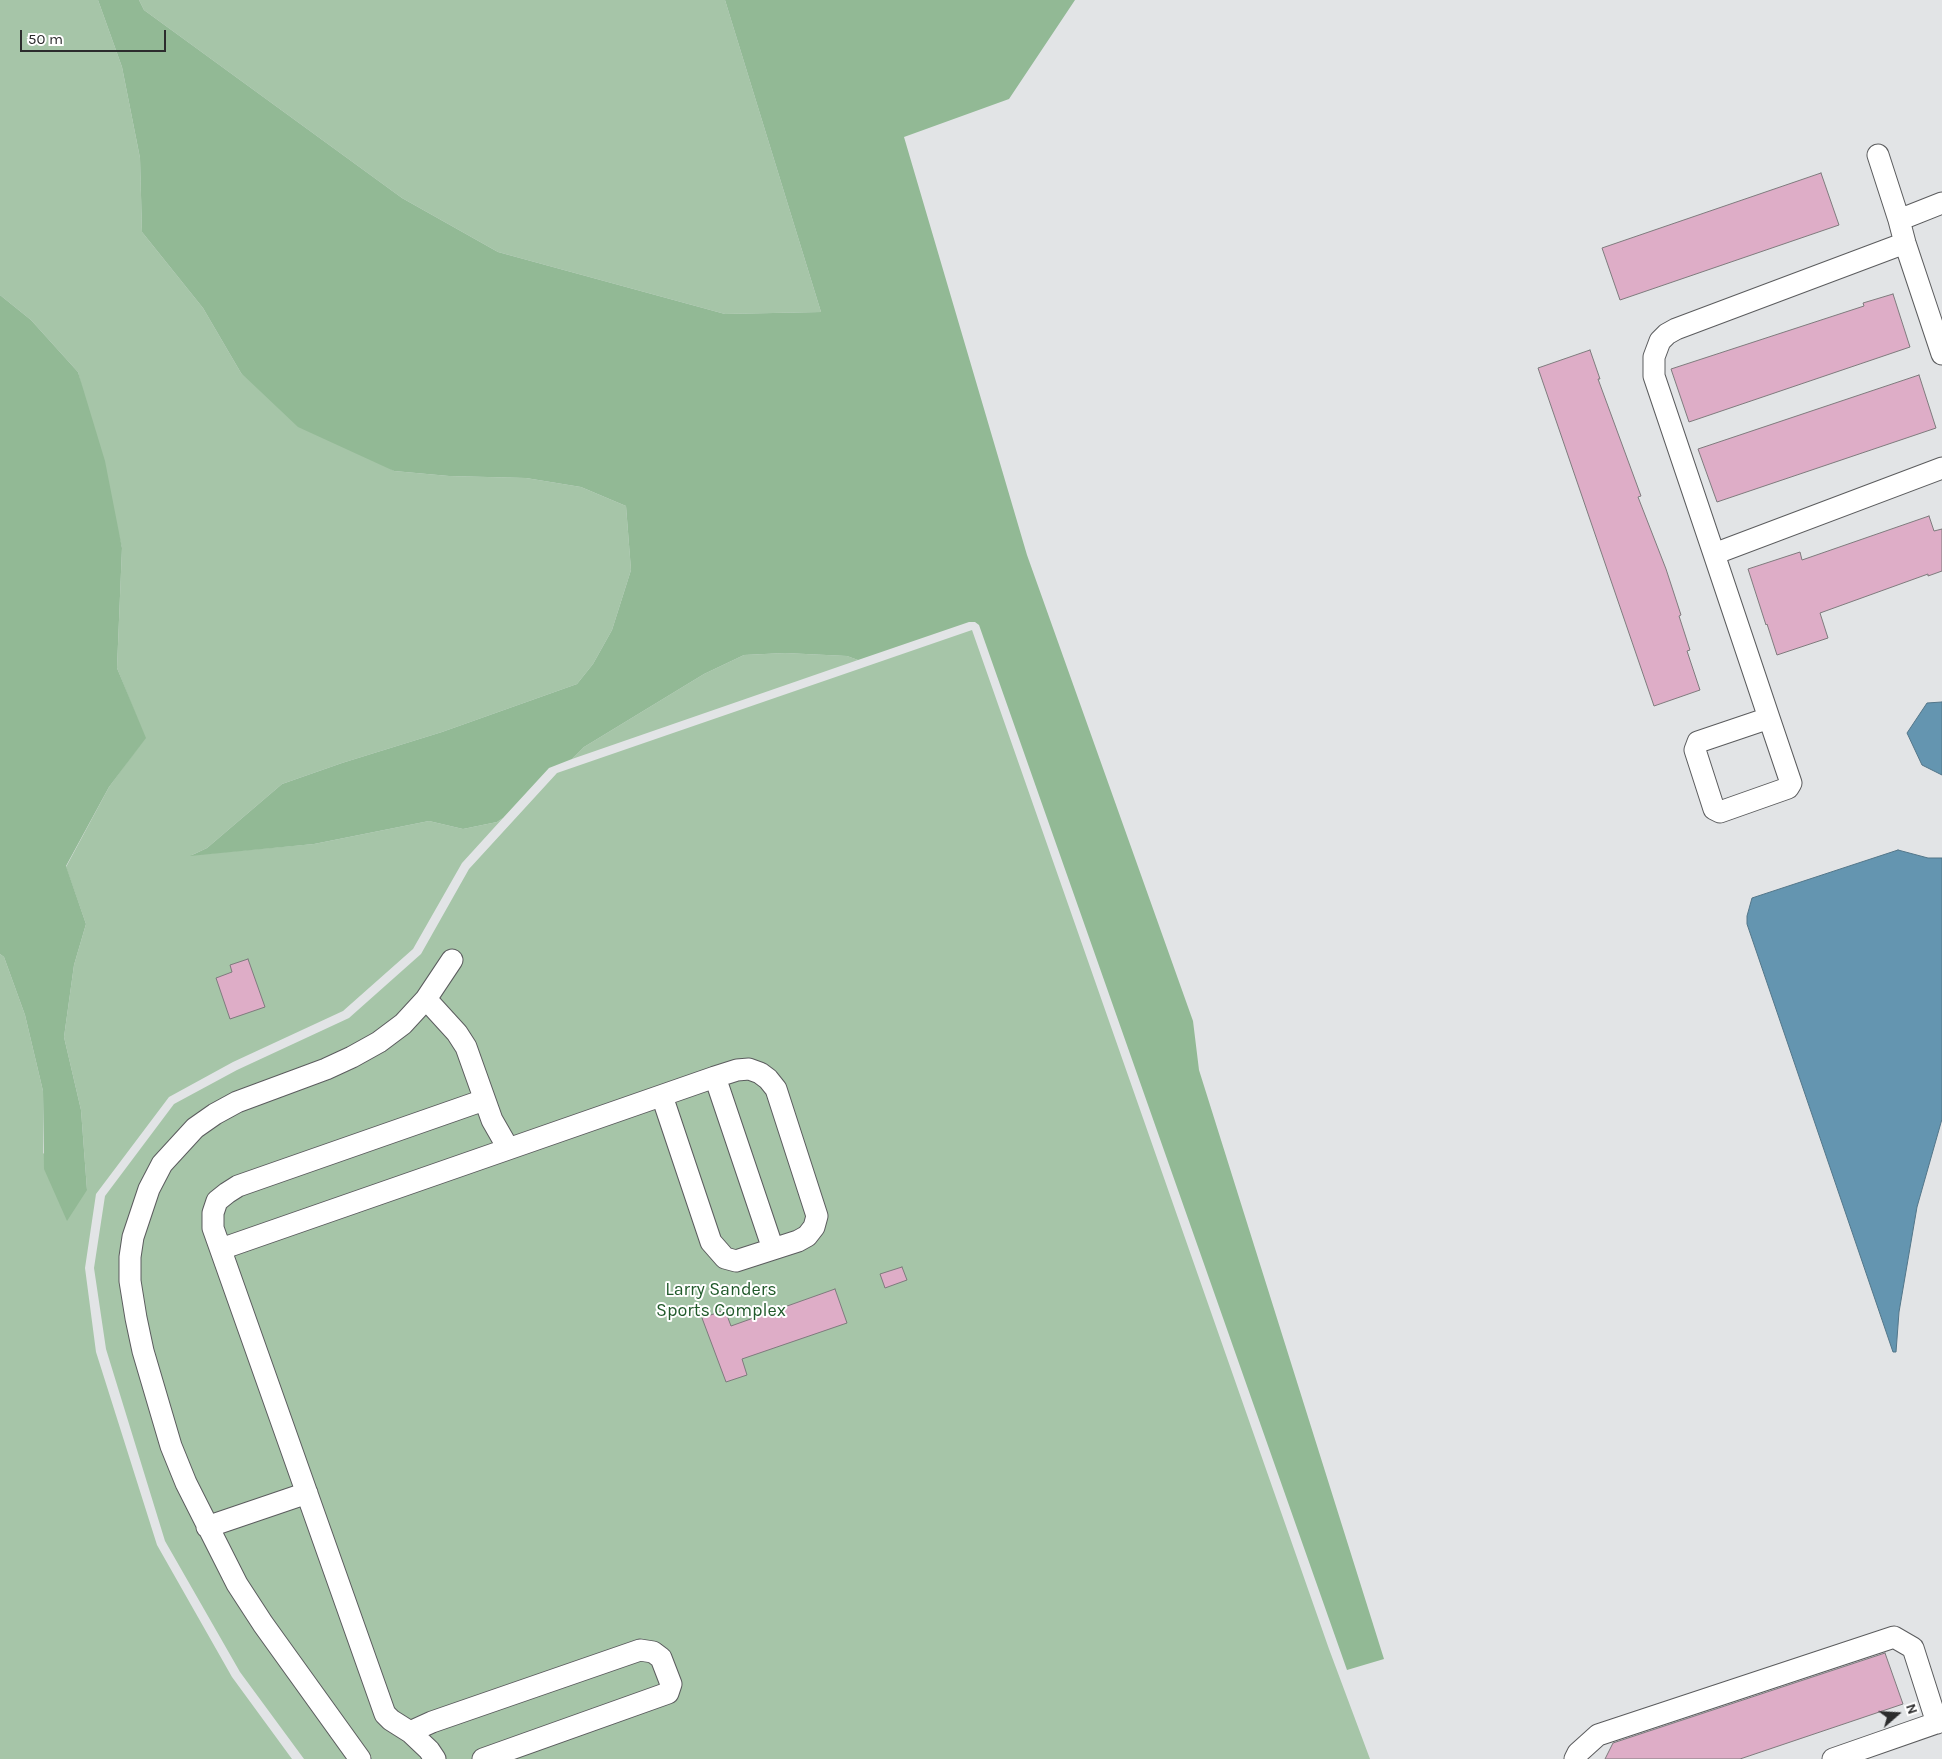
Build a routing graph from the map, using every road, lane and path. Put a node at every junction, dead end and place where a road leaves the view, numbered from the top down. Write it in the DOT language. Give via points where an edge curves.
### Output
graph roads {
  1 [pos="1878,155"];
  2 [pos="1942,203"];
  3 [pos="1899,220"];
  4 [pos="1905,243"];
  5 [pos="1942,354"];
  6 [pos="1942,468"];
  7 [pos="1714,554"];
  8 [pos="1769,718"];
  9 [pos="452,960"];
  10 [pos="426,999"];
  11 [pos="715,1077"];
  12 [pos="662,1096"];
  13 [pos="484,1100"];
  14 [pos="508,1148"];
  15 [pos="221,1249"];
  16 [pos="773,1249"];
  17 [pos="307,1492"];
  18 [pos="207,1527"];
  19 [pos="1940,1722"];
  20 [pos="410,1732"];
  21 [pos="360,1759"];
  22 [pos="434,1759"];
  23 [pos="483,1759"];
  24 [pos="1575,1759"];
  25 [pos="1832,1759"];
  1 -- 3 [label="street"];
  2 -- 3 [label="street"];
  3 -- 4 [label="street"];
  4 -- 5 [label="street"];
  4 -- 7 [label="street" via="1676,329 1660,341 1654,357 1654,376"];
  6 -- 7 [label="street"];
  7 -- 8 [label="street"];
  8 -- 8 [label="street" via="1791,783 1788,788 1720,812 1714,809 1695,750 1698,742"];
  9 -- 10 [label="street"];
  10 -- 13 [label="street" via="466,1046"];
  10 -- 18 [label="street" via="403,1024 352,1057 237,1102 215,1114 179,1144 162,1164 149,1189 130,1257 136,1318 171,1446"];
  11 -- 12 [label="street"];
  11 -- 16 [label="street"];
  11 -- 16 [label="street" via="748,1069 760,1073 776,1089 817,1216 807,1236"];
  12 -- 14 [label="street"];
  12 -- 16 [label="street" via="716,1249 725,1258 736,1261"];
  13 -- 14 [label="street"];
  13 -- 15 [label="street" via="227,1192 217,1201 212,1214 213,1228"];
  14 -- 15 [label="street"];
  15 -- 17 [label="street"];
  17 -- 18 [label="street"];
  17 -- 20 [label="street" via="385,1714"];
  18 -- 21 [label="street" via="237,1584 263,1624"];
  19 -- 24 [label="street" via="1913,1648 1894,1638 1598,1735"];
  19 -- 25 [label="street"];
  20 -- 22 [label="street"];
  20 -- 23 [label="street" via="640,1650 653,1652 661,1658 671,1684 668,1693"];
}
